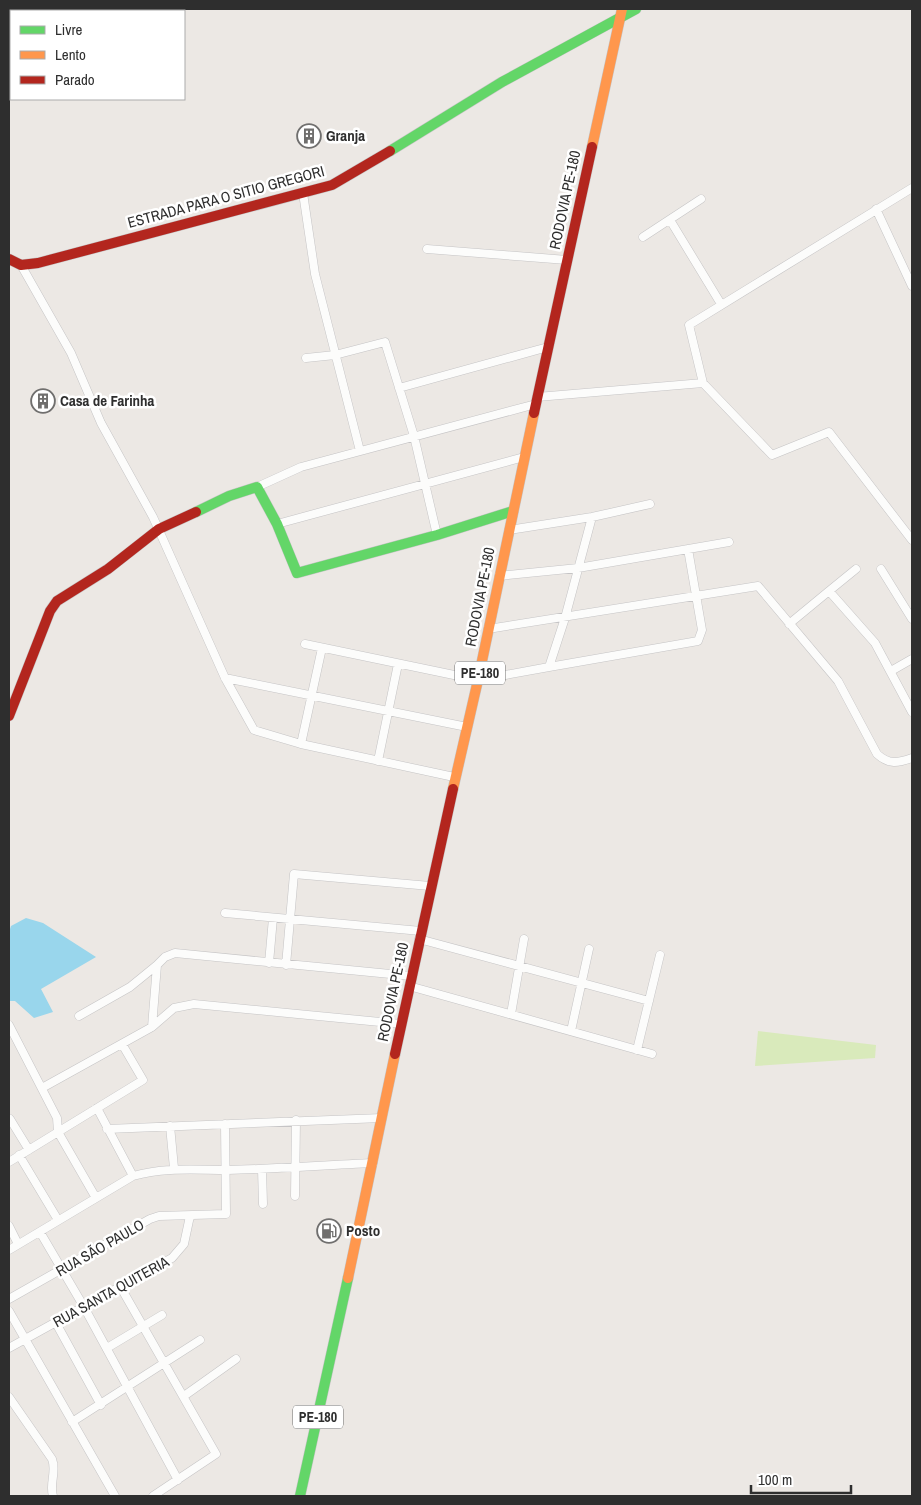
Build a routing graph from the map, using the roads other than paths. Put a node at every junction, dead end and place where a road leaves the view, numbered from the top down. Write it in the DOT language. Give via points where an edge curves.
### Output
graph roads {
  1 [pos="636,9"];
  2 [pos="621,13"];
  3 [pos="912,188"];
  4 [pos="304,194"];
  5 [pos="701,199"];
  6 [pos="876,209"];
  7 [pos="670,220"];
  8 [pos="642,237"];
  9 [pos="427,249"];
  10 [pos="9,259"];
  11 [pos="567,260"];
  12 [pos="20,265"];
  13 [pos="912,286"];
  14 [pos="721,304"];
  15 [pos="548,347"];
  16 [pos="335,355"];
  17 [pos="306,358"];
  18 [pos="703,383"];
  19 [pos="399,388"];
  20 [pos="536,400"];
  21 [pos="414,436"];
  22 [pos="360,451"];
  23 [pos="524,456"];
  24 [pos="425,482"];
  25 [pos="257,487"];
  26 [pos="650,504"];
  27 [pos="512,511"];
  28 [pos="592,517"];
  29 [pos="276,524"];
  30 [pos="159,530"];
  31 [pos="509,530"];
  32 [pos="438,534"];
  33 [pos="912,540"];
  34 [pos="729,542"];
  35 [pos="688,549"];
  36 [pos="578,568"];
  37 [pos="856,569"];
  38 [pos="881,569"];
  39 [pos="499,576"];
  40 [pos="829,591"];
  41 [pos="696,596"];
  42 [pos="565,618"];
  43 [pos="912,619"];
  44 [pos="789,624"];
  45 [pos="488,629"];
  46 [pos="305,644"];
  47 [pos="322,648"];
  48 [pos="912,659"];
  49 [pos="398,664"];
  50 [pos="549,667"];
  51 [pos="891,671"];
  52 [pos="225,678"];
  53 [pos="478,680"];
  54 [pos="311,696"];
  55 [pos="389,712"];
  56 [pos="912,712"];
  57 [pos="9,716"];
  58 [pos="467,727"];
  59 [pos="301,744"];
  60 [pos="912,758"];
  61 [pos="378,761"];
  62 [pos="454,777"];
  63 [pos="430,886"];
  64 [pos="225,913"];
  65 [pos="273,918"];
  66 [pos="290,920"];
  67 [pos="420,935"];
  68 [pos="524,939"];
  69 [pos="589,949"];
  70 [pos="660,955"];
  71 [pos="269,963"];
  72 [pos="157,965"];
  73 [pos="286,965"];
  74 [pos="519,966"];
  75 [pos="410,981"];
  76 [pos="581,983"];
  77 [pos="649,1001"];
  78 [pos="511,1014"];
  79 [pos="79,1016"];
  80 [pos="401,1024"];
  81 [pos="9,1025"];
  82 [pos="152,1027"];
  83 [pos="571,1031"];
  84 [pos="122,1044"];
  85 [pos="637,1050"];
  86 [pos="652,1054"];
  87 [pos="42,1088"];
  88 [pos="97,1108"];
  89 [pos="382,1118"];
  90 [pos="10,1119"];
  91 [pos="296,1120"];
  92 [pos="226,1124"];
  93 [pos="170,1126"];
  94 [pos="107,1129"];
  95 [pos="58,1132"];
  96 [pos="28,1150"];
  97 [pos="19,1155"];
  98 [pos="9,1162"];
  99 [pos="373,1163"];
  100 [pos="295,1167"];
  101 [pos="174,1168"];
  102 [pos="262,1169"];
  103 [pos="225,1170"];
  104 [pos="133,1176"];
  105 [pos="295,1196"];
  106 [pos="96,1198"];
  107 [pos="263,1204"];
  108 [pos="190,1216"];
  109 [pos="58,1220"];
  110 [pos="9,1226"];
  111 [pos="40,1232"];
  112 [pos="18,1244"];
  113 [pos="9,1250"];
  114 [pos="63,1270"];
  115 [pos="120,1286"];
  116 [pos="9,1299"];
  117 [pos="84,1307"];
  118 [pos="9,1312"];
  119 [pos="162,1315"];
  120 [pos="56,1323"];
  121 [pos="143,1326"];
  122 [pos="25,1340"];
  123 [pos="200,1340"];
  124 [pos="9,1348"];
  125 [pos="107,1348"];
  126 [pos="236,1359"];
  127 [pos="166,1364"];
  128 [pos="127,1388"];
  129 [pos="9,1396"];
  130 [pos="184,1396"];
  131 [pos="101,1405"];
  132 [pos="72,1422"];
  133 [pos="178,1480"];
  134 [pos="54,1496"];
  135 [pos="115,1496"];
  136 [pos="153,1496"];
  137 [pos="300,1496"];
  1 -- 2 [label="main road, ESTRADA PARA O SITIO GREGORI"];
  2 -- 4 [label="main road, ESTRADA PARA O SITIO GREGORI" via="354,174"];
  2 -- 11 [label="main road, RODOVIA PE-180 / PE-180"];
  3 -- 6 [label="street"];
  4 -- 12 [label="main road, ESTRADA PARA O SITIO GREGORI"];
  4 -- 16 [label="street" via="316,274"];
  5 -- 7 [label="street"];
  6 -- 13 [label="street"];
  6 -- 14 [label="street"];
  7 -- 8 [label="street"];
  7 -- 14 [label="street"];
  9 -- 11 [label="street"];
  10 -- 12 [label="main road"];
  11 -- 15 [label="main road, RODOVIA PE-180 / PE-180"];
  12 -- 30 [label="street" via="71,353 101,423"];
  14 -- 18 [label="street" via="689,325"];
  15 -- 19 [label="street"];
  15 -- 20 [label="main road, RODOVIA PE-180 / PE-180"];
  16 -- 17 [label="street"];
  16 -- 19 [label="street" via="385,342"];
  16 -- 22 [label="street"];
  18 -- 20 [label="street"];
  18 -- 33 [label="street" via="772,455 829,432"];
  19 -- 21 [label="street"];
  20 -- 21 [label="street"];
  20 -- 23 [label="main road, RODOVIA PE-180 / PE-180"];
  21 -- 22 [label="street"];
  21 -- 24 [label="street"];
  22 -- 25 [label="street" via="300,467"];
  23 -- 24 [label="street"];
  23 -- 27 [label="main road, RODOVIA PE-180 / PE-180"];
  24 -- 29 [label="street"];
  24 -- 32 [label="street"];
  25 -- 29 [label="main road"];
  25 -- 30 [label="main road" via="229,496"];
  26 -- 28 [label="street"];
  27 -- 31 [label="main road, RODOVIA PE-180 / PE-180"];
  27 -- 32 [label="main road"];
  28 -- 31 [label="street"];
  28 -- 36 [label="street"];
  29 -- 32 [label="main road" via="298,573"];
  30 -- 52 [label="street"];
  30 -- 57 [label="main road" via="53,606"];
  31 -- 39 [label="main road, RODOVIA PE-180 / PE-180"];
  34 -- 35 [label="street"];
  35 -- 36 [label="street"];
  35 -- 41 [label="street"];
  36 -- 39 [label="street"];
  36 -- 42 [label="street"];
  37 -- 40 [label="street"];
  38 -- 43 [label="street"];
  39 -- 45 [label="main road, RODOVIA PE-180 / PE-180"];
  40 -- 44 [label="street"];
  40 -- 51 [label="street" via="875,643"];
  41 -- 42 [label="street"];
  41 -- 44 [label="street" via="758,586"];
  41 -- 50 [label="street" via="702,634 694,643"];
  42 -- 45 [label="street"];
  42 -- 50 [label="street"];
  44 -- 60 [label="street" via="838,681 877,754 893,763"];
  45 -- 53 [label="main road, RODOVIA PE-180 / PE-180"];
  46 -- 47 [label="street"];
  47 -- 49 [label="street"];
  47 -- 54 [label="street"];
  48 -- 51 [label="street"];
  49 -- 53 [label="street"];
  49 -- 55 [label="street"];
  50 -- 53 [label="street"];
  51 -- 56 [label="street"];
  52 -- 54 [label="street"];
  52 -- 59 [label="street" via="254,730"];
  53 -- 58 [label="main road, RODOVIA PE-180 / PE-180"];
  54 -- 55 [label="street"];
  54 -- 59 [label="street"];
  55 -- 58 [label="street"];
  55 -- 61 [label="street"];
  58 -- 62 [label="main road, RODOVIA PE-180 / PE-180"];
  59 -- 61 [label="street"];
  61 -- 62 [label="street"];
  62 -- 63 [label="main road, RODOVIA PE-180 / PE-180"];
  63 -- 66 [label="street" via="294,874"];
  63 -- 67 [label="main road, RODOVIA PE-180 / PE-180"];
  64 -- 65 [label="street"];
  65 -- 66 [label="street"];
  65 -- 71 [label="street"];
  66 -- 67 [label="street"];
  66 -- 73 [label="street"];
  67 -- 74 [label="street"];
  67 -- 75 [label="main road, RODOVIA PE-180 / PE-180"];
  68 -- 74 [label="street"];
  69 -- 76 [label="street"];
  70 -- 77 [label="street"];
  71 -- 72 [label="street" via="179,953 165,957"];
  71 -- 73 [label="street"];
  72 -- 79 [label="street" via="130,987"];
  72 -- 82 [label="street"];
  73 -- 75 [label="street"];
  74 -- 76 [label="street"];
  74 -- 78 [label="street"];
  75 -- 78 [label="street"];
  75 -- 80 [label="main road, RODOVIA PE-180 / PE-180"];
  76 -- 77 [label="street"];
  76 -- 83 [label="street"];
  77 -- 85 [label="street"];
  78 -- 83 [label="street"];
  80 -- 82 [label="street" via="194,1004 174,1008"];
  80 -- 89 [label="main road, RODOVIA PE-180 / PE-180"];
  81 -- 87 [label="street"];
  82 -- 84 [label="street"];
  83 -- 85 [label="street"];
  84 -- 87 [label="street"];
  84 -- 88 [label="street" via="143,1080"];
  85 -- 86 [label="street"];
  87 -- 95 [label="street" via="58,1118"];
  88 -- 94 [label="street"];
  88 -- 95 [label="street"];
  89 -- 91 [label="street"];
  89 -- 99 [label="main road, RODOVIA PE-180 / PE-180"];
  90 -- 96 [label="street"];
  91 -- 92 [label="street"];
  91 -- 100 [label="street"];
  92 -- 93 [label="street"];
  92 -- 103 [label="street, RUA SÃO PAULO"];
  93 -- 94 [label="street"];
  93 -- 101 [label="street"];
  94 -- 104 [label="street"];
  95 -- 96 [label="street"];
  95 -- 106 [label="street"];
  96 -- 97 [label="street"];
  97 -- 98 [label="street"];
  97 -- 109 [label="street"];
  99 -- 100 [label="street"];
  99 -- 137 [label="main road, RODOVIA PE-180 / PE-180"];
  100 -- 102 [label="street"];
  100 -- 105 [label="street"];
  101 -- 103 [label="street"];
  101 -- 104 [label="street"];
  102 -- 103 [label="street"];
  102 -- 107 [label="street"];
  103 -- 108 [label="street, RUA SÃO PAULO" via="226,1214"];
  104 -- 106 [label="street"];
  106 -- 109 [label="street"];
  108 -- 114 [label="street, RUA SÃO PAULO" via="150,1219"];
  108 -- 115 [label="street, RUA SANTA QUITERIA" via="185,1240 175,1256"];
  109 -- 111 [label="street"];
  110 -- 112 [label="street"];
  111 -- 112 [label="street"];
  111 -- 114 [label="street"];
  112 -- 113 [label="street"];
  114 -- 116 [label="street, RUA SÃO PAULO"];
  114 -- 117 [label="street"];
  115 -- 117 [label="street, RUA SANTA QUITERIA"];
  115 -- 121 [label="street"];
  117 -- 120 [label="street, RUA SANTA QUITERIA"];
  117 -- 125 [label="street"];
  118 -- 122 [label="street"];
  119 -- 121 [label="street"];
  120 -- 122 [label="street, RUA SANTA QUITERIA"];
  120 -- 131 [label="street"];
  121 -- 125 [label="street"];
  121 -- 127 [label="street"];
  122 -- 124 [label="street, RUA SANTA QUITERIA"];
  122 -- 132 [label="street"];
  123 -- 127 [label="street"];
  125 -- 128 [label="street"];
  126 -- 130 [label="street"];
  127 -- 128 [label="street"];
  127 -- 130 [label="street"];
  128 -- 131 [label="street"];
  128 -- 133 [label="street"];
  129 -- 134 [label="street" via="52,1459"];
  130 -- 133 [label="street" via="216,1454"];
  131 -- 132 [label="street"];
  132 -- 135 [label="street"];
  133 -- 136 [label="street"];
}
